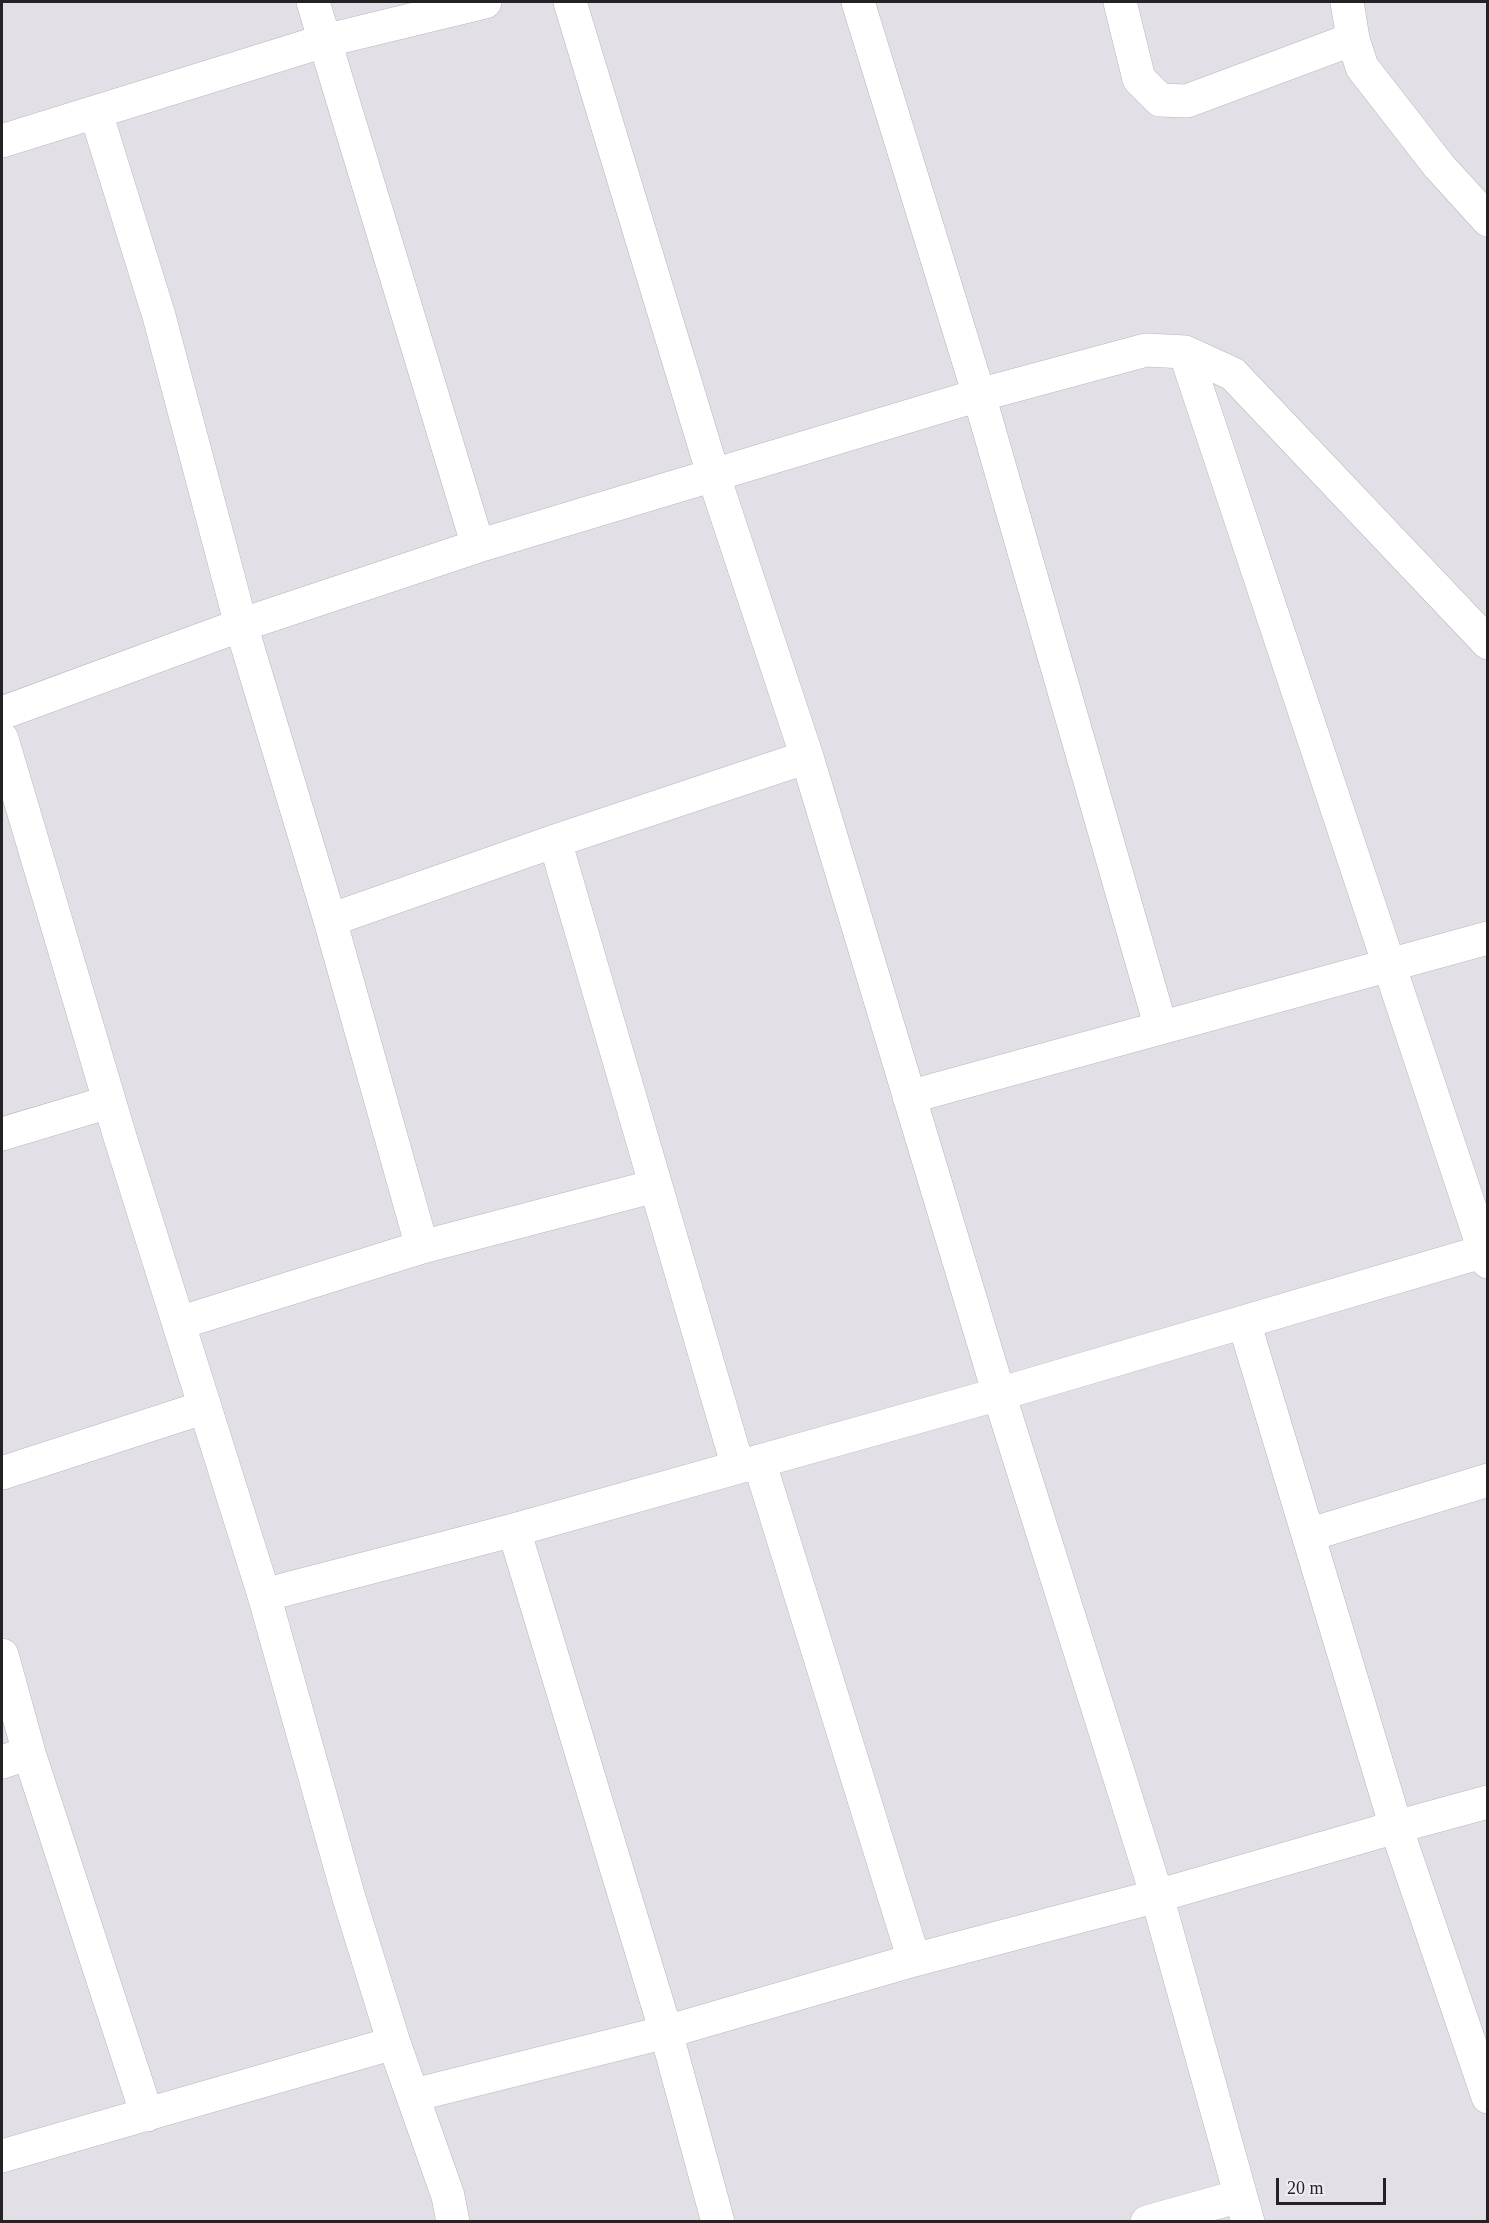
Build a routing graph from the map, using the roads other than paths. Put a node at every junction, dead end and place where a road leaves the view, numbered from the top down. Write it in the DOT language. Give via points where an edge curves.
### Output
graph roads {
  1 [pos="313,2"];
  2 [pos="485,2"];
  3 [pos="570,2"];
  4 [pos="858,2"];
  5 [pos="1120,2"];
  6 [pos="1347,2"];
  7 [pos="1353,39"];
  8 [pos="324,41"];
  9 [pos="96,113"];
  10 [pos="2,141"];
  11 [pos="1488,220"];
  12 [pos="1185,352"];
  13 [pos="980,395"];
  14 [pos="713,474"];
  15 [pos="478,546"];
  16 [pos="241,625"];
  17 [pos="1488,643"];
  18 [pos="2,713"];
  19 [pos="2,739"];
  20 [pos="807,757"];
  21 [pos="555,841"];
  22 [pos="330,920"];
  23 [pos="1488,938"];
  24 [pos="1389,966"];
  25 [pos="1161,1028"];
  26 [pos="909,1097"];
  27 [pos="109,1102"];
  28 [pos="2,1134"];
  29 [pos="655,1186"];
  30 [pos="422,1247"];
  31 [pos="1486,1254"];
  32 [pos="1244,1322"];
  33 [pos="179,1323"];
  34 [pos="999,1394"];
  35 [pos="205,1407"];
  36 [pos="748,1464"];
  37 [pos="2,1473"];
  38 [pos="1488,1480"];
  39 [pos="514,1530"];
  40 [pos="1308,1535"];
  41 [pos="264,1595"];
  42 [pos="2,1655"];
  43 [pos="15,1757"];
  44 [pos="1488,1802"];
  45 [pos="1396,1827"];
  46 [pos="1157,1896"];
  47 [pos="914,1960"];
  48 [pos="666,2032"];
  49 [pos="394,2043"];
  50 [pos="414,2095"];
  51 [pos="1488,2097"];
  52 [pos="147,2115"];
  53 [pos="2,2156"];
  54 [pos="1244,2209"];
  55 [pos="453,2222"];
  56 [pos="718,2222"];
  57 [pos="1147,2222"];
  1 -- 8 [label="street"];
  2 -- 8 [label="street"];
  3 -- 14 [label="street"];
  4 -- 13 [label="street"];
  5 -- 7 [label="street" via="1139,79 1160,100 1187,101"];
  6 -- 7 [label="street"];
  7 -- 11 [label="street" via="1362,67 1439,166"];
  8 -- 9 [label="street"];
  8 -- 15 [label="street"];
  9 -- 10 [label="street"];
  9 -- 16 [label="street" via="159,316"];
  12 -- 13 [label="street" via="1146,350"];
  12 -- 17 [label="street" via="1233,374"];
  12 -- 24 [label="street"];
  13 -- 14 [label="street"];
  13 -- 25 [label="street"];
  14 -- 15 [label="street"];
  14 -- 20 [label="street"];
  15 -- 16 [label="street"];
  16 -- 18 [label="street"];
  16 -- 22 [label="street"];
  19 -- 27 [label="street"];
  20 -- 21 [label="street"];
  20 -- 26 [label="street"];
  21 -- 22 [label="street"];
  21 -- 29 [label="street"];
  22 -- 30 [label="street"];
  23 -- 24 [label="street"];
  24 -- 25 [label="street"];
  24 -- 31 [label="street"];
  25 -- 26 [label="street"];
  26 -- 34 [label="street"];
  27 -- 28 [label="street"];
  27 -- 33 [label="street"];
  29 -- 30 [label="street"];
  29 -- 36 [label="street"];
  30 -- 33 [label="street"];
  31 -- 32 [label="street"];
  32 -- 34 [label="street"];
  32 -- 40 [label="street"];
  33 -- 35 [label="street"];
  34 -- 36 [label="street"];
  34 -- 46 [label="street"];
  35 -- 37 [label="street"];
  35 -- 41 [label="street"];
  36 -- 39 [label="street"];
  36 -- 47 [label="street"];
  38 -- 40 [label="street"];
  39 -- 41 [label="street"];
  39 -- 48 [label="street"];
  40 -- 45 [label="street"];
  41 -- 49 [label="street"];
  42 -- 43 [label="street"];
  43 -- 52 [label="street"];
  44 -- 45 [label="street"];
  45 -- 46 [label="street"];
  45 -- 51 [label="street"];
  46 -- 47 [label="street"];
  46 -- 54 [label="street"];
  47 -- 48 [label="street"];
  48 -- 50 [label="street"];
  48 -- 56 [label="street"];
  49 -- 50 [label="street"];
  49 -- 52 [label="street"];
  50 -- 55 [label="street"];
  52 -- 53 [label="street"];
  54 -- 57 [label="street"];
}
